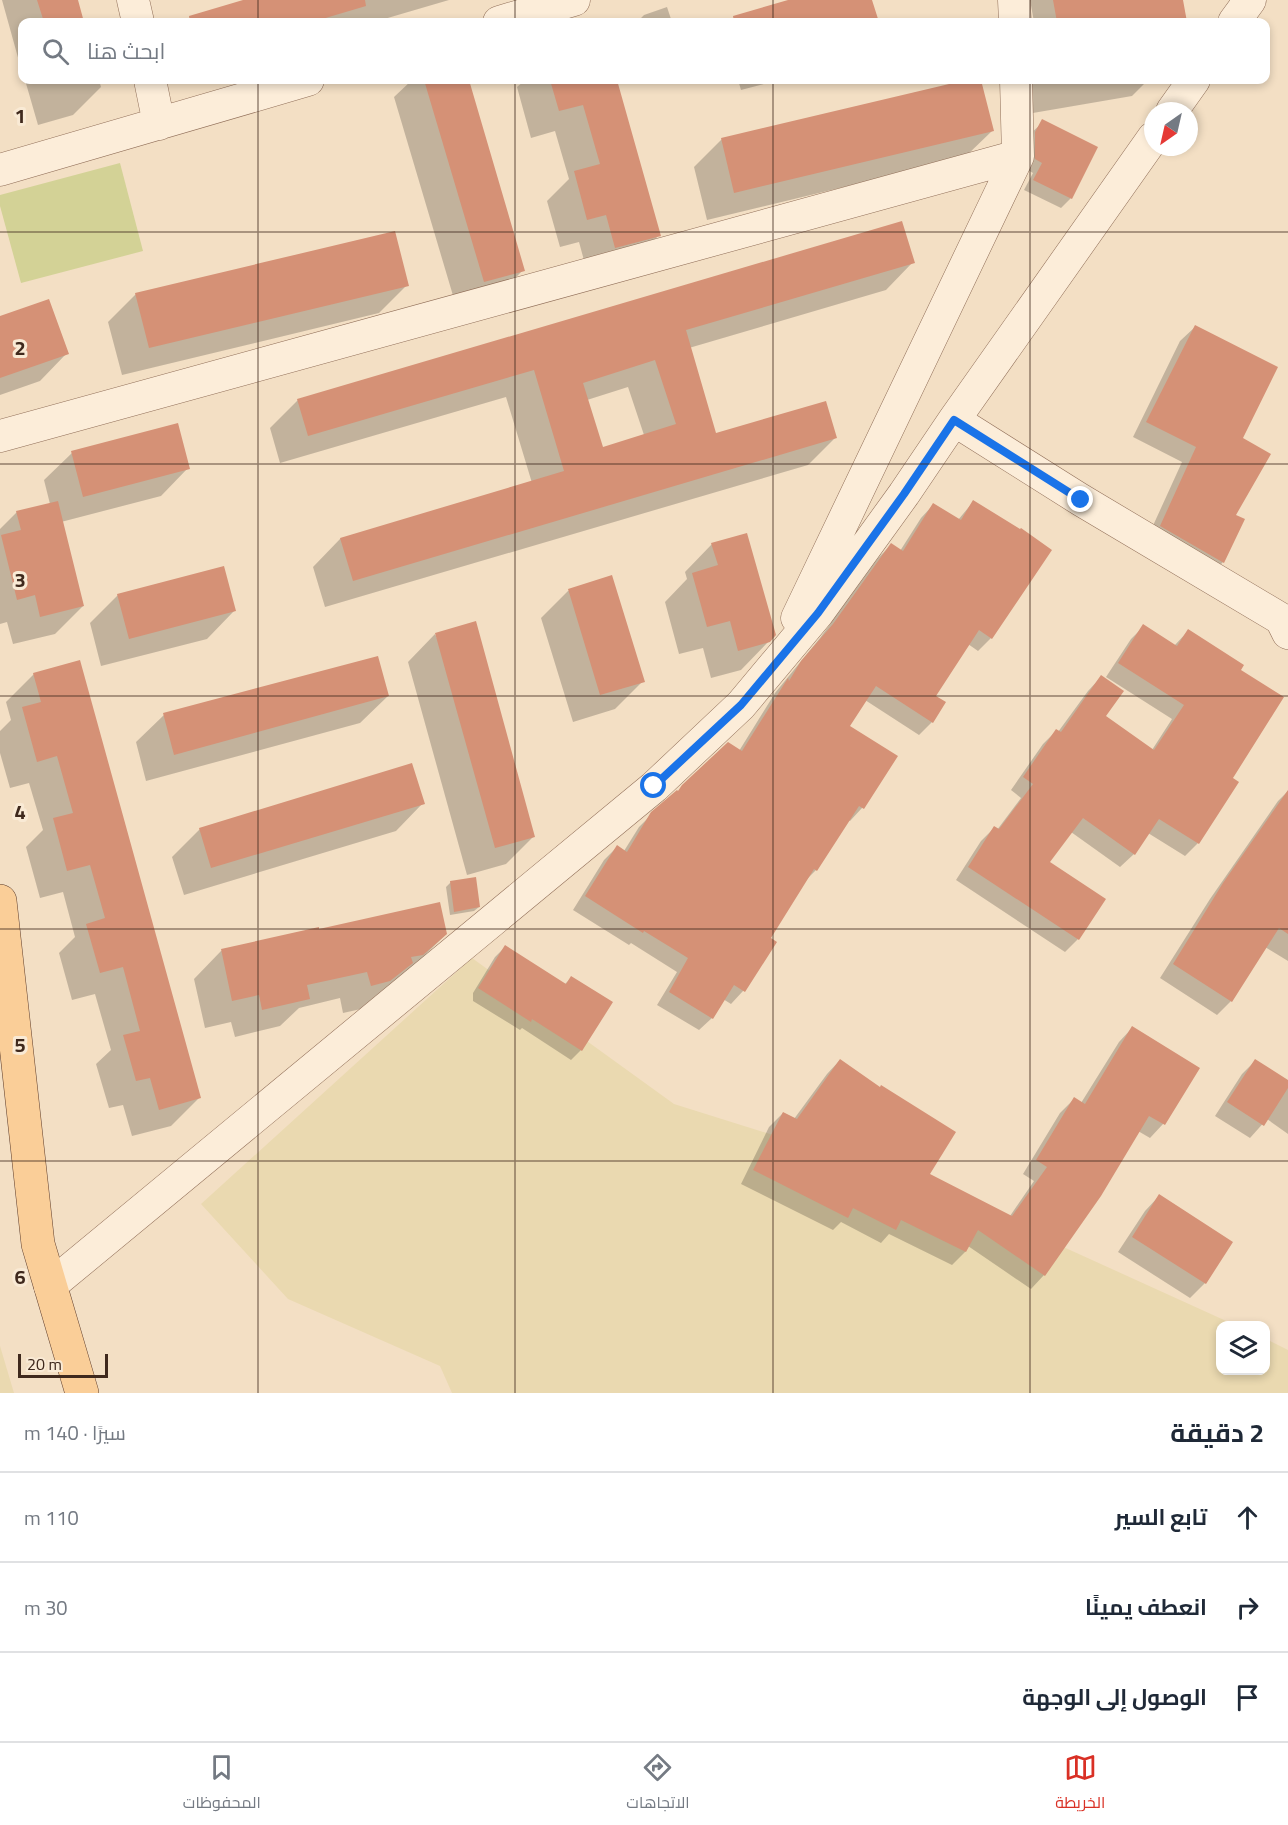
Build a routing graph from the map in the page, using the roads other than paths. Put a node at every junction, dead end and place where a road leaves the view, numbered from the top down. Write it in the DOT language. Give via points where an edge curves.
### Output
graph roads {
  1 [pos="133,0"];
  2 [pos="574,0"];
  3 [pos="1014,0"];
  4 [pos="1250,0"];
  5 [pos="137,18"];
  6 [pos="513,18"];
  7 [pos="1015,18"];
  8 [pos="1237,18"];
  9 [pos="151,84"];
  10 [pos="294,84"];
  11 [pos="1016,84"];
  12 [pos="1191,84"];
  13 [pos="1178,102"];
  14 [pos="159,124"];
  15 [pos="1144,151"];
  16 [pos="1018,156"];
  17 [pos="0,170"];
  18 [pos="954,420"];
  19 [pos="0,436"];
  20 [pos="1288,633"];
  21 [pos="775,665"];
  22 [pos="0,901"];
  23 [pos="50,1286"];
  24 [pos="82,1393"];
  1 -- 5 [label="street"];
  2 -- 6 [label="street"];
  3 -- 7 [label="street"];
  4 -- 8 [label="street"];
  9 -- 14 [label="street"];
  10 -- 14 [label="street"];
  11 -- 16 [label="street"];
  12 -- 13 [label="street"];
  14 -- 17 [label="street"];
  15 -- 18 [label="street"];
  16 -- 19 [label="street"];
  16 -- 21 [label="street"];
  18 -- 20 [label="street" via="1281,619"];
  18 -- 21 [label="street" via="818,613"];
  21 -- 23 [label="street" via="741,705 654,786"];
  22 -- 23 [label="main road" via="38,1244"];
  23 -- 24 [label="main road"];
}
